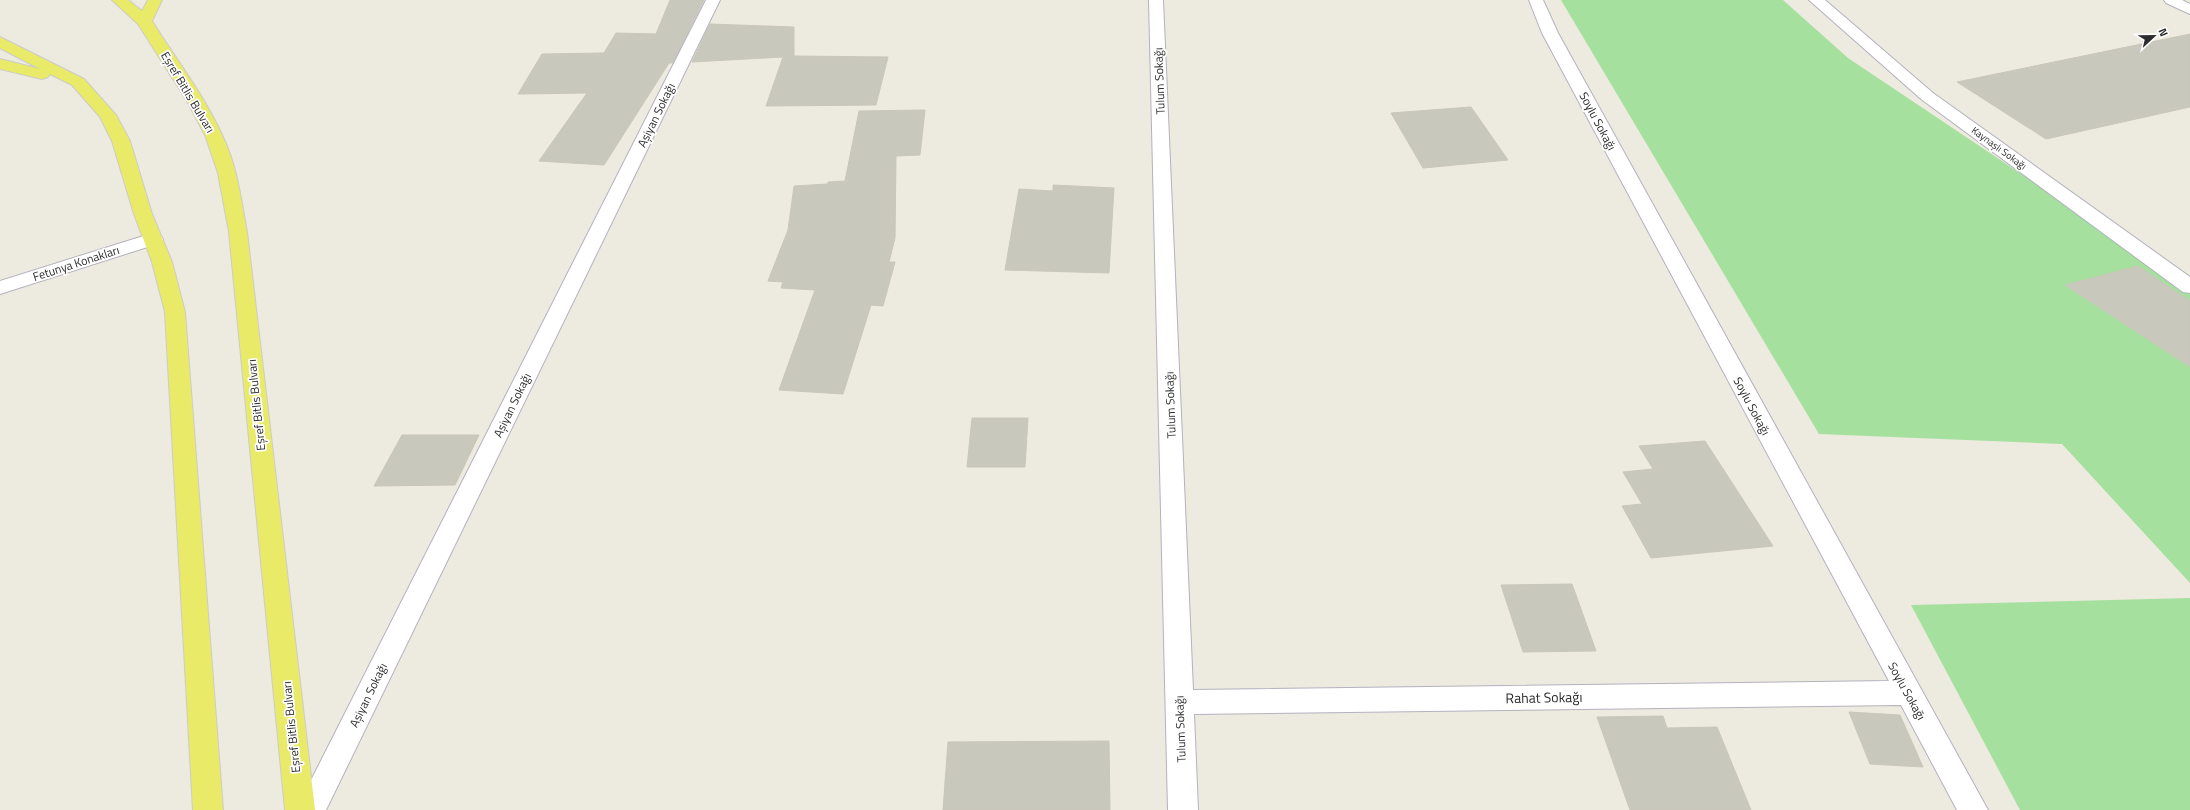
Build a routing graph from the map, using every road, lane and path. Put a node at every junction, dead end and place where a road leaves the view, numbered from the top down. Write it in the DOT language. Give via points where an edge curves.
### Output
graph roads {
  1 [pos="119,0"];
  2 [pos="155,0"];
  3 [pos="713,0"];
  4 [pos="1156,0"];
  5 [pos="1536,0"];
  6 [pos="1816,0"];
  7 [pos="2171,0"];
  8 [pos="2190,10"];
  9 [pos="144,21"];
  10 [pos="0,42"];
  11 [pos="0,64"];
  12 [pos="78,82"];
  13 [pos="153,238"];
  14 [pos="2190,286"];
  15 [pos="0,288"];
  16 [pos="1908,693"];
  17 [pos="1179,702"];
  18 [pos="208,810"];
  19 [pos="300,810"];
  20 [pos="311,810"];
  21 [pos="1183,810"];
  22 [pos="1973,810"];
  1 -- 9 [label="main road, Eşref Bitlis Bulvarı"];
  2 -- 9 [label="main road"];
  3 -- 20 [label="street, Aşiyan Sokağı"];
  4 -- 17 [label="street, Tulum Sokağı"];
  5 -- 16 [label="street, Soylu Sokağı" via="1550,33"];
  6 -- 14 [label="street, Kaynaşlı Sokağı" via="1927,96"];
  7 -- 8 [label="street"];
  9 -- 19 [label="main road, Eşref Bitlis Bulvarı" via="210,128 227,173 238,232"];
  10 -- 12 [label="main road"];
  11 -- 12 [label="main road"];
  12 -- 13 [label="main road" via="108,115 118,135"];
  13 -- 15 [label="street, Fetunya Konakları"];
  13 -- 18 [label="main road" via="175,312"];
  16 -- 17 [label="street, Rahat Sokağı"];
  16 -- 22 [label="street, Soylu Sokağı"];
  17 -- 21 [label="street, Tulum Sokağı"];
}
